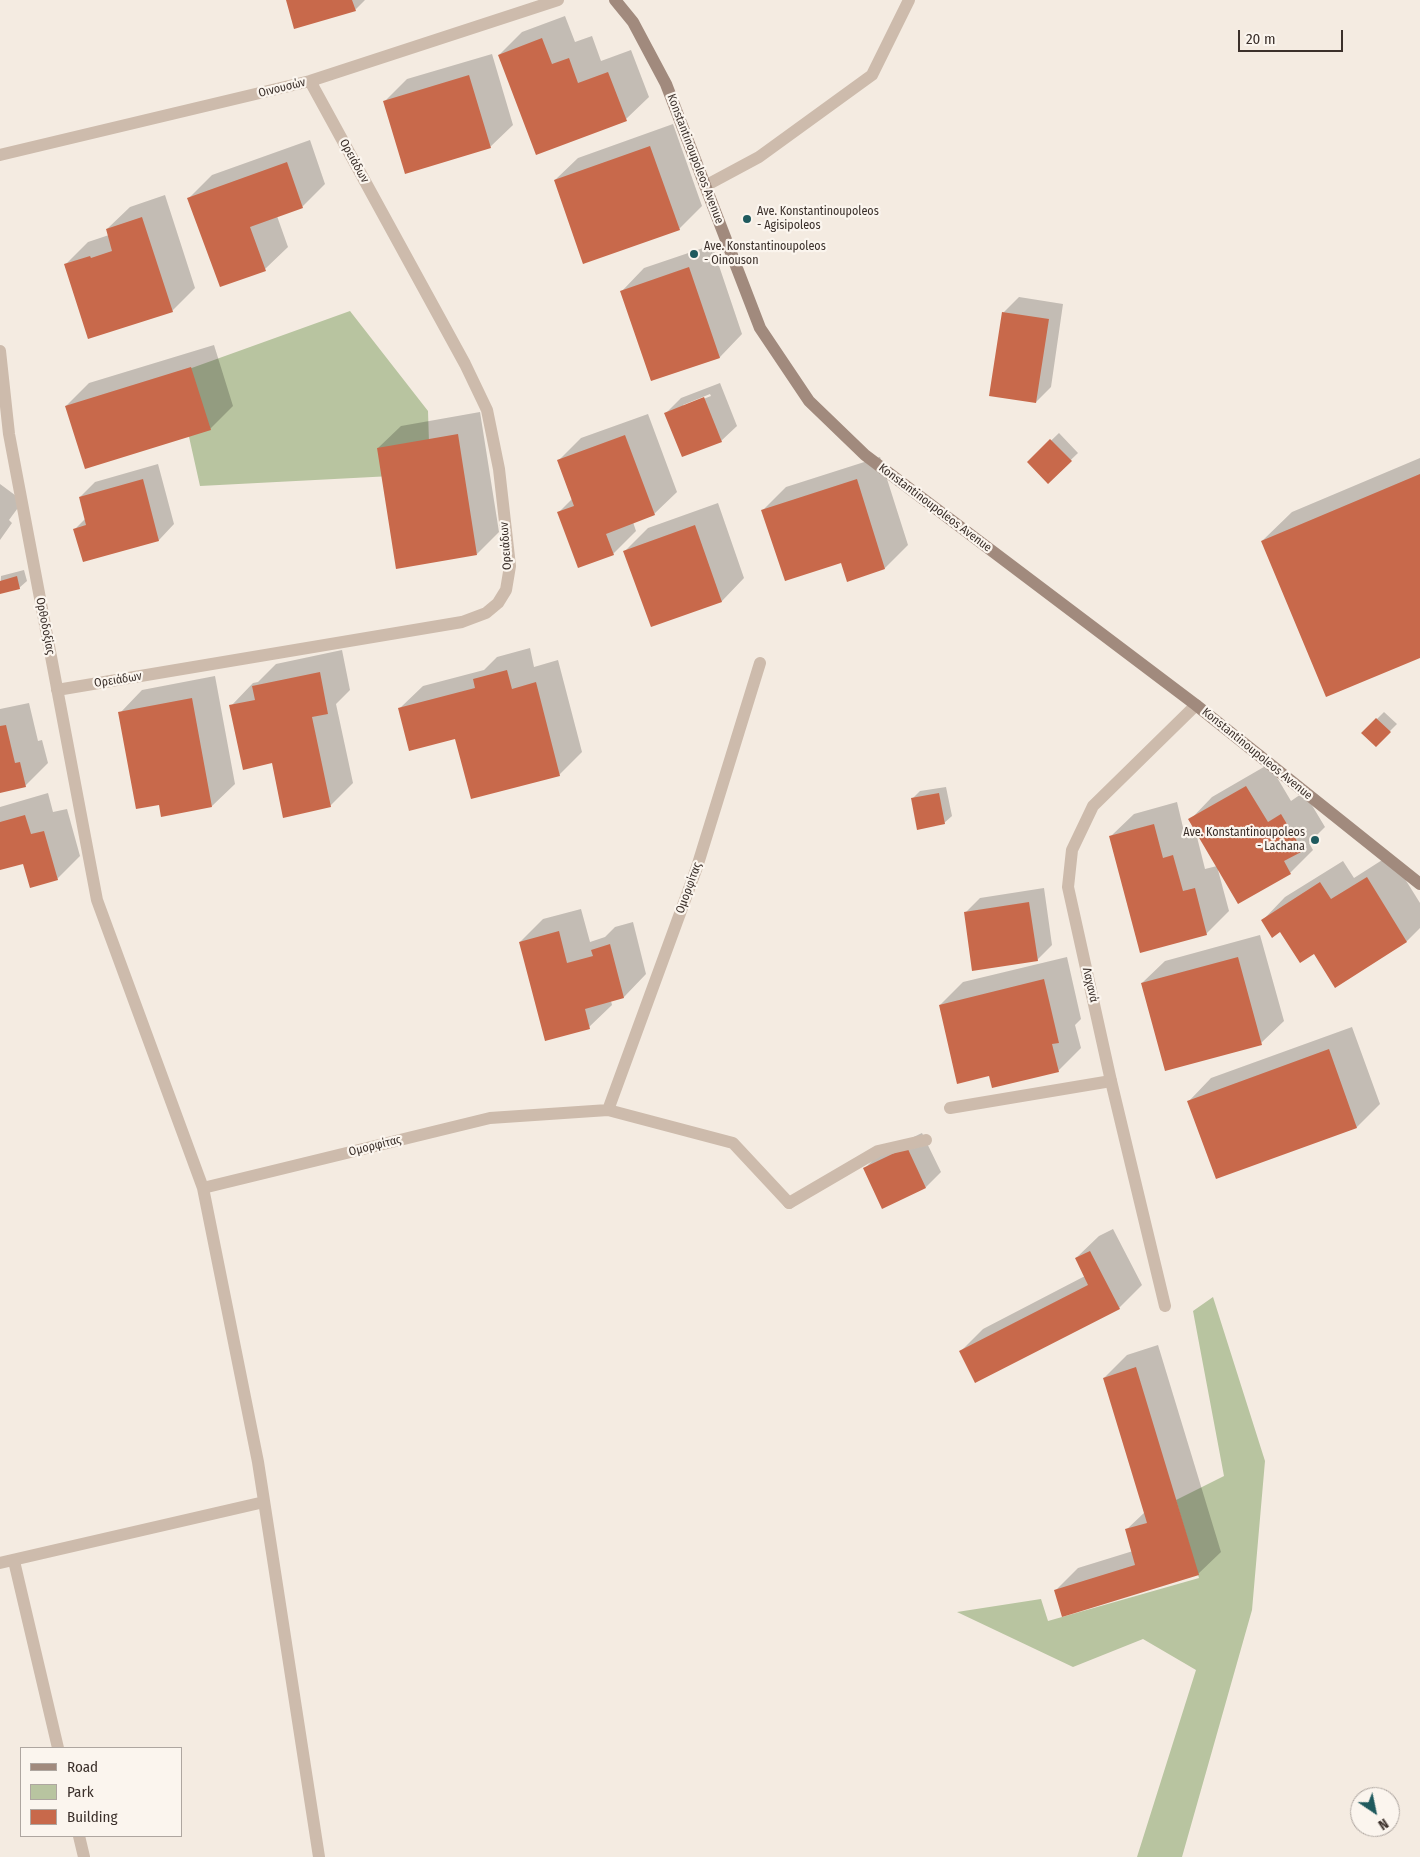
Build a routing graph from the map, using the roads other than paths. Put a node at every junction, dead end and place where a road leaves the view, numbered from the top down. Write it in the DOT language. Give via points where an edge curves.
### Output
graph roads {
  1 [pos="558,0"];
  2 [pos="615,0"];
  3 [pos="909,0"];
  4 [pos="310,81"];
  5 [pos="0,155"];
  6 [pos="705,186"];
  7 [pos="0,351"];
  8 [pos="4,435"];
  9 [pos="760,663"];
  10 [pos="57,690"];
  11 [pos="1196,705"];
  12 [pos="1420,884"];
  13 [pos="1111,1081"];
  14 [pos="950,1108"];
  15 [pos="608,1110"];
  16 [pos="926,1140"];
  17 [pos="202,1188"];
  18 [pos="1165,1306"];
  19 [pos="264,1502"];
  20 [pos="14,1561"];
  21 [pos="0,1563"];
  22 [pos="58,1747"];
  23 [pos="79,1837"];
  24 [pos="84,1857"];
  25 [pos="319,1857"];
  1 -- 4 [label="street, Οινουσών"];
  2 -- 6 [label="street, Konstantinoupoleos Avenue" via="633,22 666,84"];
  3 -- 6 [label="street" via="872,75 759,157"];
  4 -- 5 [label="street, Οινουσών"];
  4 -- 10 [label="street, Ορειάδων" via="487,410 499,469 510,566 506,590 486,613 462,622"];
  6 -- 11 [label="street, Konstantinoupoleos Avenue" via="760,328 809,400 865,455"];
  7 -- 8 [label="street, Ορθοδοξίας"];
  8 -- 10 [label="street, Ορθοδοξίας"];
  9 -- 15 [label="street, Ομορφίτας" via="697,867"];
  10 -- 17 [label="street, Ορθοδοξίας" via="97,900"];
  11 -- 12 [label="street, Konstantinoupoleos Avenue"];
  11 -- 13 [label="street, Λαχανά" via="1093,806 1072,850 1068,887"];
  13 -- 14 [label="street"];
  13 -- 18 [label="street, Λαχανά"];
  15 -- 16 [label="street, Ομορφίτας" via="733,1143 789,1203 878,1152"];
  15 -- 17 [label="street, Ομορφίτας" via="490,1118"];
  17 -- 19 [label="street, Ορθοδοξίας"];
  19 -- 20 [label="street"];
  19 -- 25 [label="street, Ορθοδοξίας"];
  20 -- 21 [label="street"];
  20 -- 22 [label="street"];
  23 -- 24 [label="street"];
}
